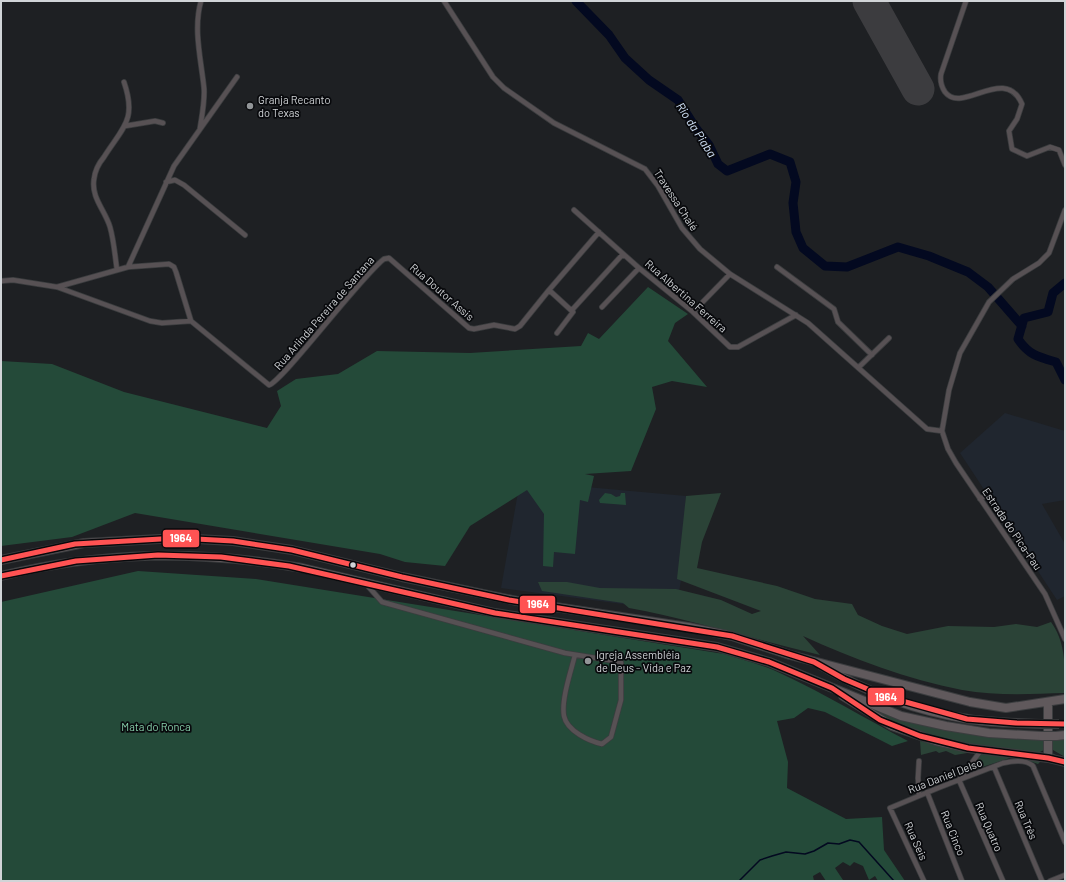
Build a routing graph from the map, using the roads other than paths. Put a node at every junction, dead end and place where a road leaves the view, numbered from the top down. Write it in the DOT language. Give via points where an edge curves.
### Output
graph roads {
  1 [pos="200,1"];
  2 [pos="444,1"];
  3 [pos="966,1"];
  4 [pos="237,77"];
  5 [pos="124,82"];
  6 [pos="163,123"];
  7 [pos="125,126"];
  8 [pos="200,132"];
  9 [pos="1065,165"];
  10 [pos="166,182"];
  11 [pos="574,210"];
  12 [pos="1065,210"];
  13 [pos="599,232"];
  14 [pos="245,234"];
  15 [pos="623,254"];
  16 [pos="393,262"];
  17 [pos="777,267"];
  18 [pos="128,268"];
  19 [pos="639,268"];
  20 [pos="117,270"];
  21 [pos="730,274"];
  22 [pos="1,281"];
  23 [pos="57,287"];
  24 [pos="549,290"];
  25 [pos="602,307"];
  26 [pos="573,311"];
  27 [pos="693,312"];
  28 [pos="796,315"];
  29 [pos="191,321"];
  30 [pos="556,333"];
  31 [pos="889,338"];
  32 [pos="872,355"];
  33 [pos="859,367"];
  34 [pos="942,431"];
  35 [pos="989,493"];
  36 [pos="980,499"];
  37 [pos="1,560"];
  38 [pos="1,576"];
  39 [pos="366,583"];
  40 [pos="1065,639"];
  41 [pos="575,655"];
  42 [pos="814,662"];
  43 [pos="832,688"];
  44 [pos="1065,699"];
  45 [pos="1048,703"];
  46 [pos="1062,724"];
  47 [pos="1061,736"];
  48 [pos="982,749"];
  49 [pos="1048,758"];
  50 [pos="919,761"];
  51 [pos="1065,762"];
  52 [pos="994,767"];
  53 [pos="959,780"];
  54 [pos="926,792"];
  55 [pos="919,795"];
  56 [pos="890,808"];
  57 [pos="1065,842"];
  58 [pos="1065,875"];
  59 [pos="924,881"];
  60 [pos="962,881"];
  61 [pos="1002,881"];
  62 [pos="1042,881"];
  63 [pos="1050,881"];
  1 -- 8 [label="street" via="198,38 204,104"];
  2 -- 21 [label="street, Travessa Chalé" via="490,72 504,88 554,123 645,169 690,239"];
  3 -- 9 [label="street" via="941,74 940,80 945,92 957,99 994,89 1014,91 1022,104 1017,119 1009,131 1012,149 1027,156 1050,147 1059,150"];
  4 -- 8 [label="street" via="219,100"];
  5 -- 7 [label="street" via="130,102"];
  6 -- 7 [label="street" via="149,122"];
  7 -- 20 [label="street" via="95,171 93,187 96,200 110,228"];
  8 -- 10 [label="street" via="174,166"];
  10 -- 14 [label="street" via="175,180 184,185"];
  10 -- 18 [label="street"];
  11 -- 13 [label="street, Rua Albertina Ferreira"];
  12 -- 34 [label="street" via="1045,258 1013,279 989,302 966,342 955,367"];
  13 -- 15 [label="street, Rua Albertina Ferreira"];
  13 -- 24 [label="street"];
  15 -- 19 [label="street, Rua Albertina Ferreira"];
  15 -- 26 [label="street"];
  16 -- 24 [label="street, Rua Doutor Assis" via="469,328 474,329 494,325 515,329"];
  16 -- 29 [label="street, Rua Arlinda Pereira de Santana" via="387,258 383,260 272,384 265,382"];
  17 -- 32 [label="street" via="834,309 838,322"];
  18 -- 20 [label="street"];
  18 -- 29 [label="street" via="163,264 174,267"];
  19 -- 25 [label="street"];
  19 -- 27 [label="street, Rua Albertina Ferreira"];
  20 -- 23 [label="street"];
  21 -- 27 [label="street"];
  21 -- 28 [label="street, Travessa Chalé"];
  22 -- 23 [label="street" via="13,280"];
  23 -- 29 [label="street" via="150,321"];
  24 -- 26 [label="street"];
  26 -- 30 [label="street"];
  27 -- 28 [label="street, Rua Albertina Ferreira" via="732,348"];
  28 -- 33 [label="street, Travessa Chalé" via="825,336"];
  31 -- 32 [label="street"];
  32 -- 33 [label="street"];
  33 -- 34 [label="street, Travessa Chalé" via="927,429"];
  34 -- 36 [label="street, Estrada do Pica-Pau" via="948,449"];
  35 -- 36 [label="street"];
  36 -- 40 [label="street, Estrada do Pica-Pau" via="1045,594"];
  37 -- 42 [label="highway" via="75,544 186,538 233,541 284,548 423,582 522,602 732,636"];
  38 -- 39 [label="highway" via="76,561 180,555 270,563"];
  39 -- 41 [label="street" via="382,602"];
  39 -- 43 [label="highway" via="495,613 717,647 769,662"];
  41 -- 41 [label="street" via="621,662 621,700 611,738 602,744 590,741 570,727 564,717 563,706"];
  42 -- 45 [label="highway" via="947,698 1001,708"];
  42 -- 46 [label="highway, bridge" via="865,689 940,713 987,721"];
  43 -- 47 [label="highway, bridge" via="901,716 946,726 990,733"];
  43 -- 48 [label="highway" via="892,726 936,741"];
  44 -- 45 [label="highway"];
  45 -- 49 [label="highway"];
  48 -- 49 [label="highway"];
  48 -- 53 [label="street"];
  49 -- 51 [label="highway"];
  50 -- 55 [label="street"];
  52 -- 53 [label="street, Rua Daniel Delso"];
  52 -- 57 [label="street, Rua Daniel Delso" via="1011,762 1030,764 1037,773"];
  52 -- 62 [label="street, Rua Três"];
  53 -- 54 [label="street, Rua Daniel Delso"];
  53 -- 61 [label="street, Rua Quatro"];
  54 -- 55 [label="street, Rua Daniel Delso"];
  54 -- 60 [label="street, Rua Cinco"];
  55 -- 56 [label="street, Rua Daniel Delso"];
  56 -- 59 [label="street, Rua Seis"];
  58 -- 63 [label="street"];
}
